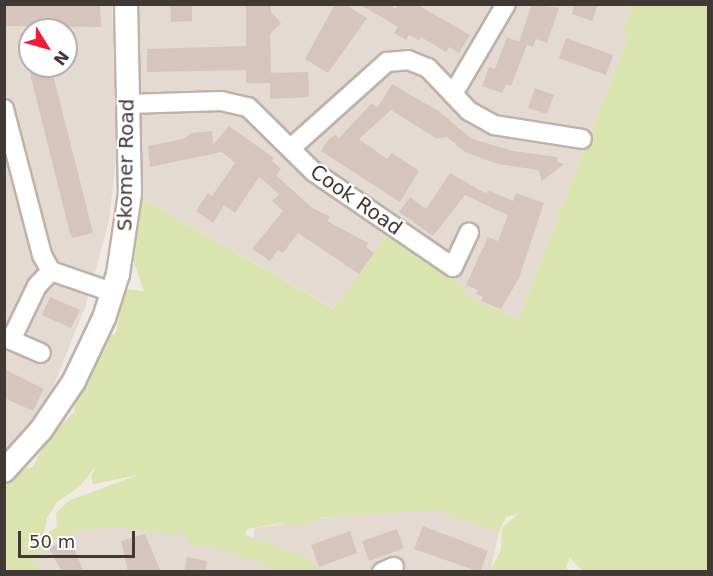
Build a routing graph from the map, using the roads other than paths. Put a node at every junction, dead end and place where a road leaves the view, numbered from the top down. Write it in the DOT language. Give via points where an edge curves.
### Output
graph roads {
  1 [pos="126,4"];
  2 [pos="506,4"];
  3 [pos="453,94"];
  4 [pos="128,104"];
  5 [pos="4,109"];
  6 [pos="582,139"];
  7 [pos="291,148"];
  8 [pos="468,233"];
  9 [pos="51,272"];
  10 [pos="112,292"];
  11 [pos="8,339"];
  12 [pos="41,353"];
  13 [pos="4,471"];
  1 -- 4 [label="street, Skomer Road"];
  2 -- 3 [label="street"];
  3 -- 6 [label="street" via="469,111 494,125"];
  3 -- 7 [label="street" via="428,68 408,60 387,62"];
  4 -- 7 [label="street, Cook Road" via="236,103 258,113"];
  4 -- 10 [label="street, Skomer Road" via="128,217"];
  5 -- 9 [label="street" via="42,255"];
  7 -- 8 [label="street, Cook Road" via="314,172 453,267"];
  9 -- 10 [label="street"];
  9 -- 11 [label="street" via="38,286"];
  10 -- 13 [label="street, Skomer Road" via="93,344 64,399"];
  11 -- 12 [label="street"];
}
